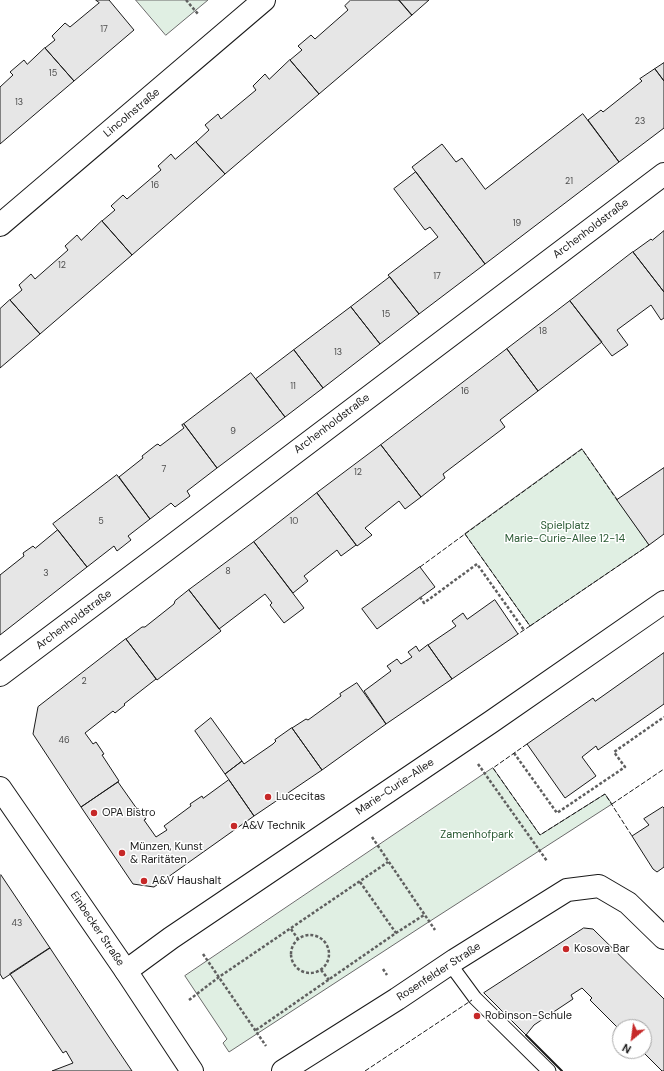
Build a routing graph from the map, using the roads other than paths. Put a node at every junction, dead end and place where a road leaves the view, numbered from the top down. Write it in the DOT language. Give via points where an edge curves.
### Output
graph roads {
  1 [pos="264,0"];
  2 [pos="664,174"];
  3 [pos="0,225"];
  4 [pos="664,602"];
  5 [pos="0,675"];
  6 [pos="0,788"];
  7 [pos="662,932"];
  8 [pos="450,964"];
  9 [pos="126,971"];
  10 [pos="192,1071"];
  11 [pos="283,1071"];
  12 [pos="549,1071"];
  1 -- 3 [label="street, Lincolnstraße"];
  2 -- 5 [label="street, Archenholdstraße"];
  4 -- 9 [label="street, Marie-Curie-Allee"];
  6 -- 9 [label="street, Einbecker Straße"];
  7 -- 8 [label="street, Rosenfelder Straße" via="628,903 599,886 567,890"];
  8 -- 11 [label="street, Rosenfelder Straße"];
  8 -- 12 [label="lane" via="476,998"];
  9 -- 10 [label="street, Einbecker Straße"];
}
